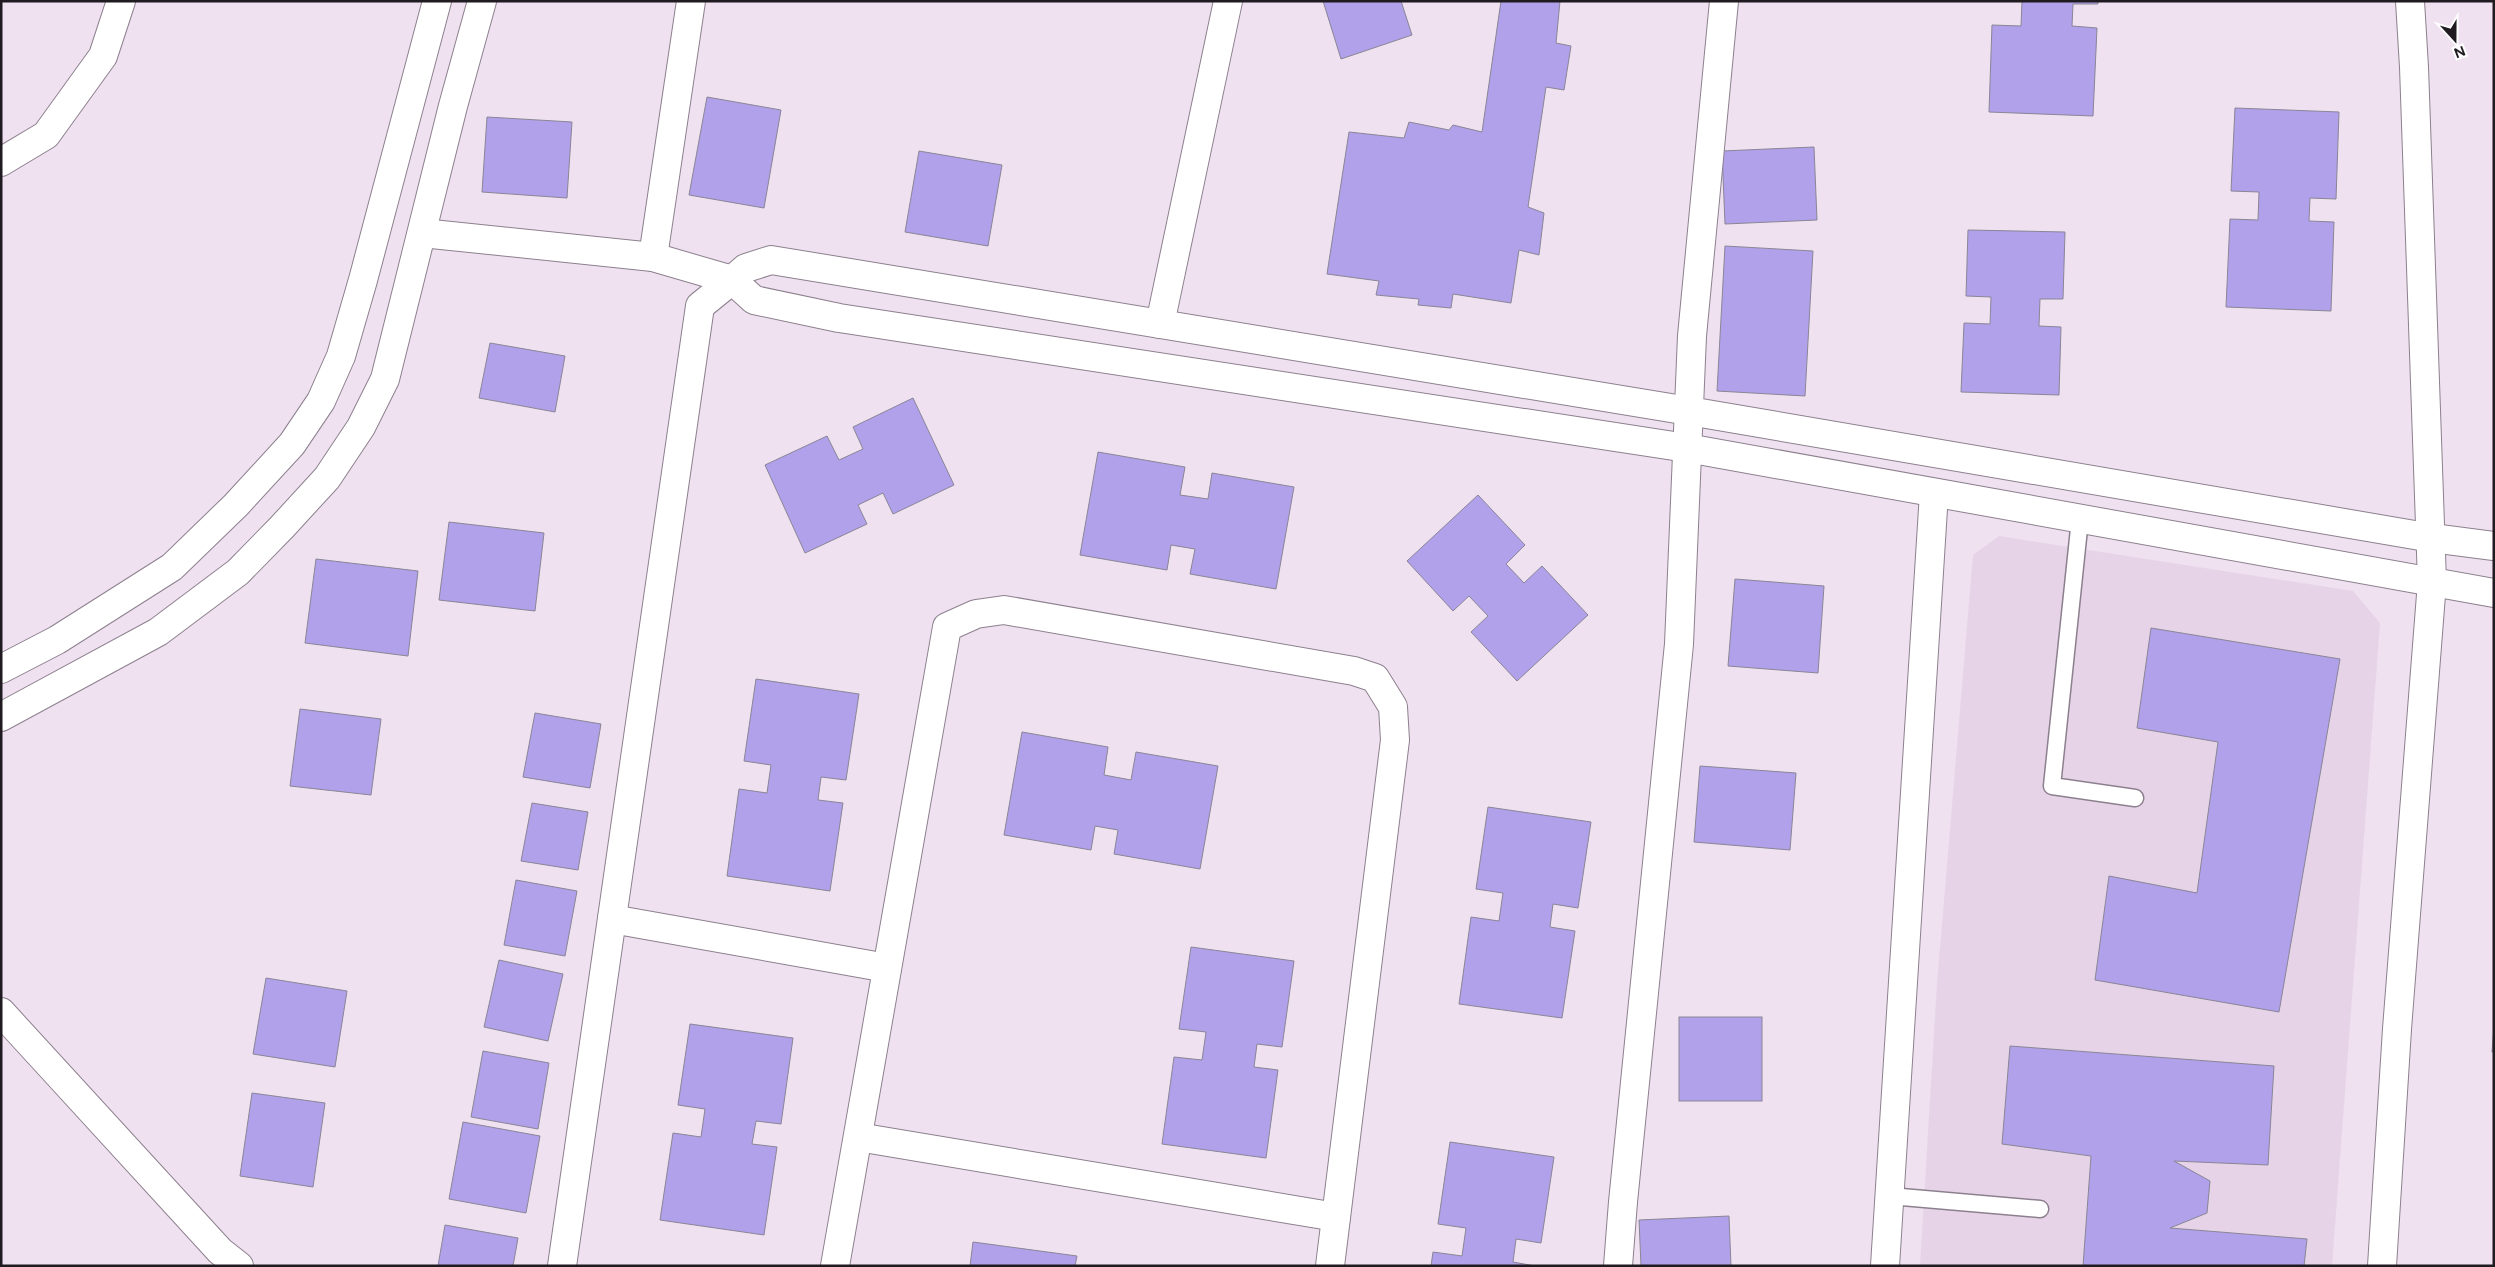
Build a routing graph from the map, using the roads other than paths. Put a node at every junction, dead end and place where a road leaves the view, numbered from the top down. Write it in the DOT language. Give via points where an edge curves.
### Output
graph roads {
  1 [pos="121,1"];
  2 [pos="437,1"];
  3 [pos="482,1"];
  4 [pos="691,1"];
  5 [pos="1228,1"];
  6 [pos="1724,1"];
  7 [pos="2410,1"];
  8 [pos="1,162"];
  9 [pos="422,233"];
  10 [pos="653,257"];
  11 [pos="732,280"];
  12 [pos="1160,324"];
  13 [pos="1689,411"];
  14 [pos="1687,448"];
  15 [pos="1934,493"];
  16 [pos="2080,519"];
  17 [pos="2432,538"];
  18 [pos="2494,546"];
  19 [pos="2432,582"];
  20 [pos="2494,593"];
  21 [pos="1,669"];
  22 [pos="1,717"];
  23 [pos="2135,798"];
  24 [pos="612,919"];
  25 [pos="887,968"];
  26 [pos="1,1012"];
  27 [pos="858,1137"];
  28 [pos="1890,1196"];
  29 [pos="2040,1209"];
  30 [pos="1336,1217"];
  31 [pos="239,1266"];
  32 [pos="562,1266"];
  33 [pos="835,1266"];
  34 [pos="1330,1266"];
  35 [pos="1618,1266"];
  36 [pos="1885,1266"];
  37 [pos="2382,1266"];
  1 -- 8 [label="street" via="103,56 46,135"];
  2 -- 21 [label="street" via="361,289 341,356 321,401 286,450 236,505 172,567 57,640"];
  3 -- 9 [label="street"];
  4 -- 10 [label="street"];
  5 -- 12 [label="street"];
  6 -- 13 [label="street" via="1692,336"];
  7 -- 17 [label="street"];
  9 -- 10 [label="street"];
  9 -- 22 [label="street" via="385,379 361,427 327,478 238,572 158,632"];
  10 -- 11 [label="street"];
  11 -- 12 [label="street" via="746,268 771,260"];
  11 -- 14 [label="street" via="754,300 839,318"];
  11 -- 24 [label="street" via="700,306"];
  12 -- 13 [label="street"];
  13 -- 14 [label="street"];
  13 -- 17 [label="street"];
  14 -- 15 [label="street"];
  14 -- 35 [label="street" via="1679,644"];
  15 -- 16 [label="street"];
  15 -- 28 [label="street"];
  16 -- 19 [label="street"];
  16 -- 23 [label="lane" via="2052,786"];
  17 -- 18 [label="street"];
  17 -- 19 [label="street"];
  19 -- 20 [label="street"];
  19 -- 37 [label="street"];
  24 -- 25 [label="street"];
  24 -- 32 [label="street"];
  25 -- 27 [label="street"];
  25 -- 30 [label="street" via="947,628 976,614 1004,610 1354,671 1375,678 1393,707 1395,740"];
  26 -- 31 [label="street" via="220,1251"];
  27 -- 30 [label="street"];
  27 -- 33 [label="street"];
  28 -- 29 [label="lane"];
  28 -- 36 [label="street"];
  30 -- 34 [label="street"];
}
